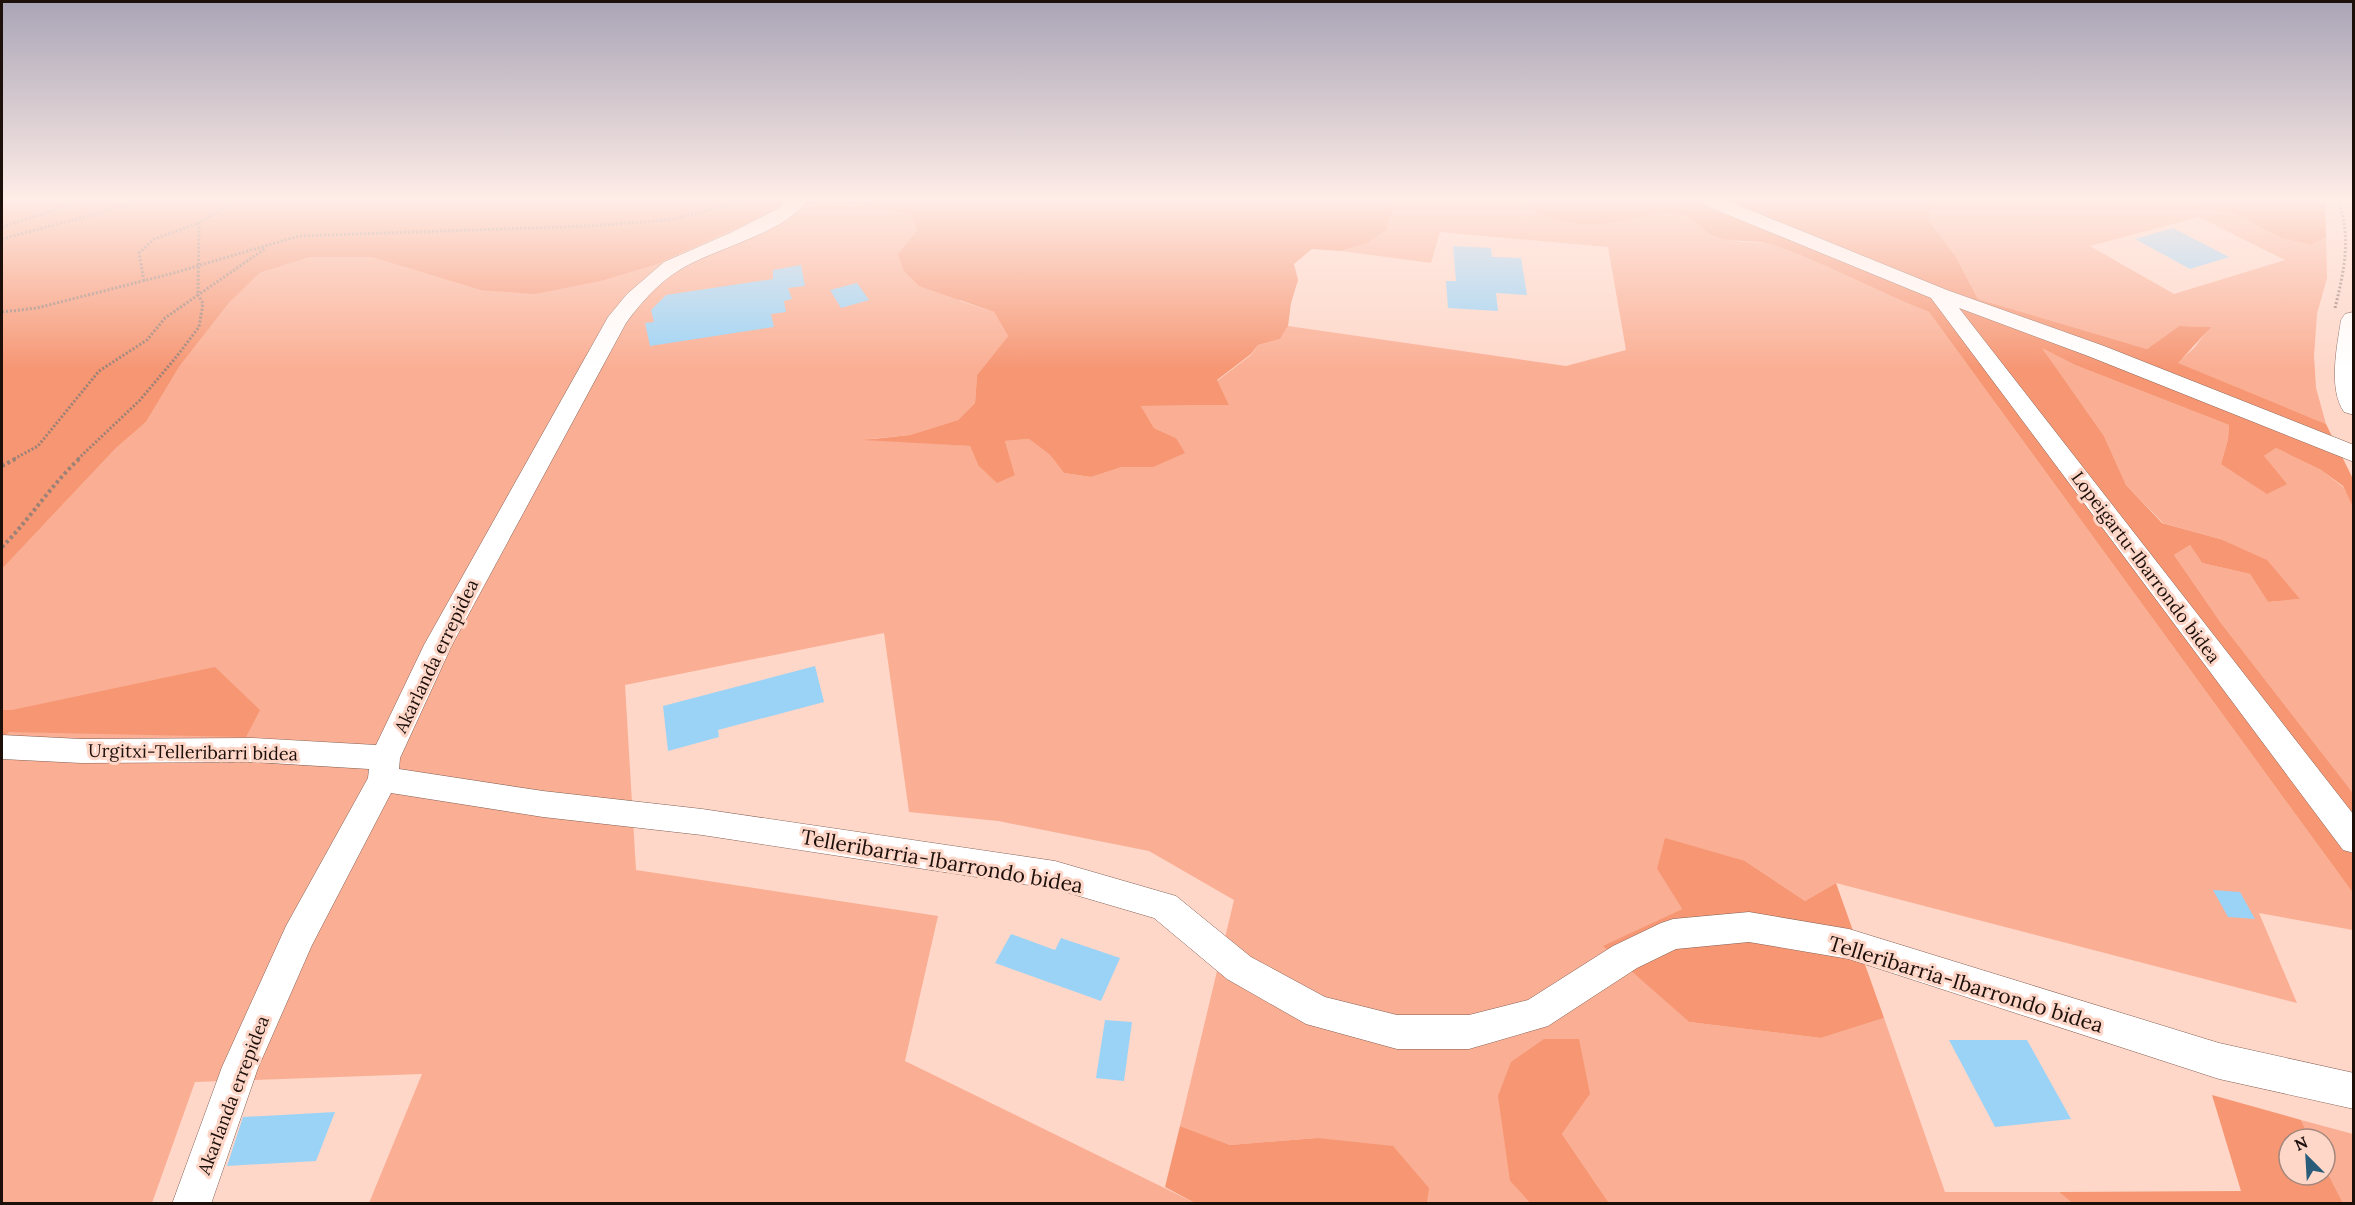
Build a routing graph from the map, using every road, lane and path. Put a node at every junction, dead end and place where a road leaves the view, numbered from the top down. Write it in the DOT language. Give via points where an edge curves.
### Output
graph roads {
  1 [pos="140,257"];
  2 [pos="200,257"];
  3 [pos="227,257"];
  4 [pos="252,257"];
  5 [pos="691,257"];
  6 [pos="1849,257"];
  7 [pos="200,265"];
  8 [pos="144,281"];
  9 [pos="1940,294"];
  10 [pos="198,295"];
  11 [pos="2,312"];
  12 [pos="2354,320"];
  13 [pos="2354,406"];
  14 [pos="2354,454"];
  15 [pos="2,466"];
  16 [pos="2,547"];
  17 [pos="2,747"];
  18 [pos="384,768"];
  19 [pos="2354,840"];
  20 [pos="2354,1091"];
  21 [pos="191,1203"];
  1 -- 8 [label="path"];
  2 -- 7 [label="path"];
  3 -- 7 [label="path"];
  4 -- 10 [label="path"];
  5 -- 18 [label="street, Akarlanda errepidea" via="671,266 634,298 616,322 438,645"];
  6 -- 9 [label="street"];
  7 -- 8 [label="path"];
  7 -- 10 [label="path"];
  8 -- 11 [label="path" via="37,308"];
  9 -- 14 [label="street" via="2096,351"];
  9 -- 19 [label="street, Lopeigartu-Ibarrondo bidea"];
  10 -- 15 [label="path" via="165,318 147,340 99,371 38,446"];
  10 -- 16 [label="path" via="203,303 199,327 183,349 140,400 61,476"];
  12 -- 13 [label="main road" via="2348,367"];
  17 -- 18 [label="street, Urgitxi-Telleribarri bidea" via="81,751 252,750"];
  18 -- 20 [label="street, Telleribarria-Ibarrondo bidea" via="543,804 702,822 1054,875 1164,906 1239,968 1318,1012 1396,1032 1469,1032 1536,1014 1625,957 1673,934 1749,927 1848,944 2219,1061"];
  18 -- 21 [label="street, Akarlanda errepidea" via="293,948 240,1067"];
}
